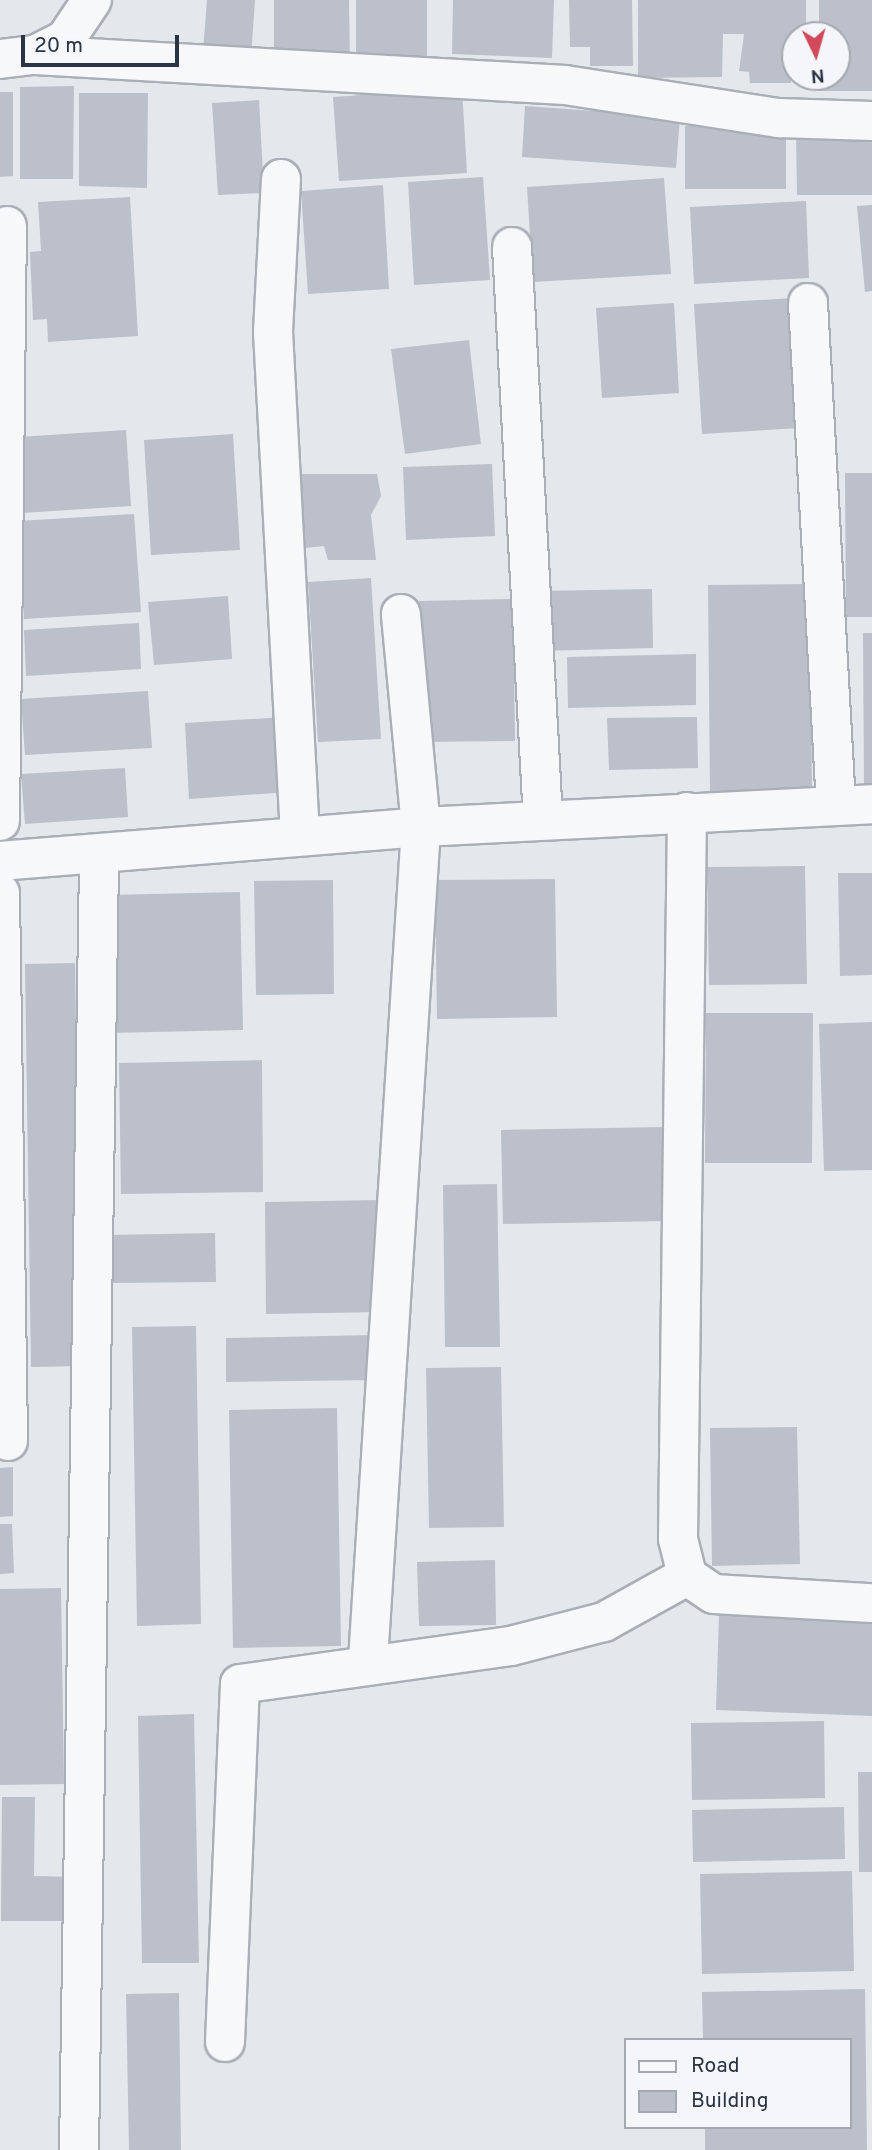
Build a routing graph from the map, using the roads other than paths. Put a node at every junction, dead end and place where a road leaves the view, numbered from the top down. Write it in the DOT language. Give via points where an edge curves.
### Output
graph roads {
  1 [pos="92,0"];
  2 [pos="18,57"];
  3 [pos="872,121"];
  4 [pos="281,179"];
  5 [pos="7,226"];
  6 [pos="512,247"];
  7 [pos="808,303"];
  8 [pos="401,614"];
  9 [pos="854,805"];
  10 [pos="687,812"];
  11 [pos="543,820"];
  12 [pos="0,821"];
  13 [pos="421,827"];
  14 [pos="300,835"];
  15 [pos="99,856"];
  16 [pos="0,861"];
  17 [pos="0,893"];
  18 [pos="9,1441"];
  19 [pos="687,1576"];
  20 [pos="872,1603"];
  21 [pos="368,1661"];
  22 [pos="225,2042"];
  23 [pos="79,2150"];
  1 -- 2 [label="street" via="65,40"];
  2 -- 3 [label="street" via="565,85 779,118"];
  4 -- 14 [label="street" via="273,331"];
  5 -- 12 [label="street"];
  6 -- 11 [label="street"];
  7 -- 9 [label="street"];
  8 -- 13 [label="street"];
  9 -- 10 [label="street"];
  10 -- 11 [label="street"];
  10 -- 19 [label="street" via="678,1539"];
  11 -- 13 [label="street"];
  13 -- 14 [label="street"];
  13 -- 21 [label="street"];
  14 -- 15 [label="street"];
  15 -- 16 [label="street"];
  15 -- 23 [label="street"];
  17 -- 18 [label="street"];
  19 -- 20 [label="street" via="714,1594"];
  19 -- 21 [label="street" via="604,1622 511,1646"];
  21 -- 22 [label="street" via="240,1684"];
}
